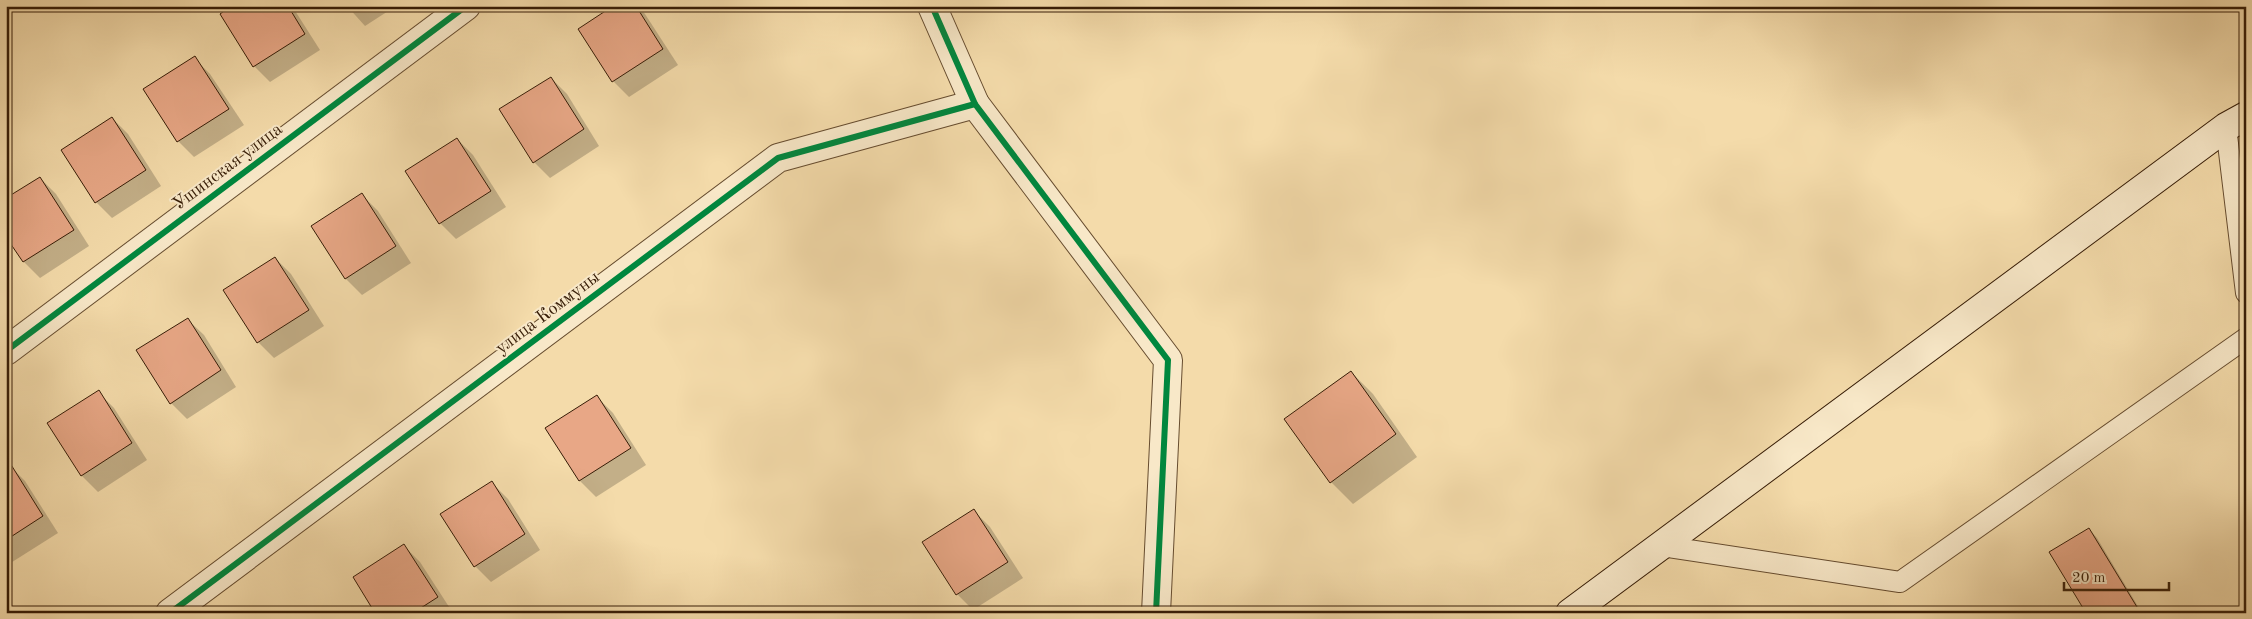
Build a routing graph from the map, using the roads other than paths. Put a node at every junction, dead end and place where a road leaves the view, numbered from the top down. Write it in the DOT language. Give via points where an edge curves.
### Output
graph roads {
  1 [pos="466,6"];
  2 [pos="932,6"];
  3 [pos="2246,103"];
  4 [pos="975,104"];
  5 [pos="2236,122"];
  6 [pos="2246,293"];
  7 [pos="2246,338"];
  8 [pos="6,351"];
  9 [pos="1662,546"];
  10 [pos="170,613"];
  11 [pos="1156,613"];
  12 [pos="1570,613"];
  1 -- 8 [label="street, Ушинская улица"];
  2 -- 4 [label="street"];
  3 -- 5 [label="street"];
  4 -- 10 [label="street, улица Коммуны" via="778,158"];
  4 -- 11 [label="street" via="1168,360"];
  5 -- 6 [label="lane"];
  5 -- 9 [label="street"];
  7 -- 9 [label="lane" via="1900,582"];
  9 -- 12 [label="street"];
}
